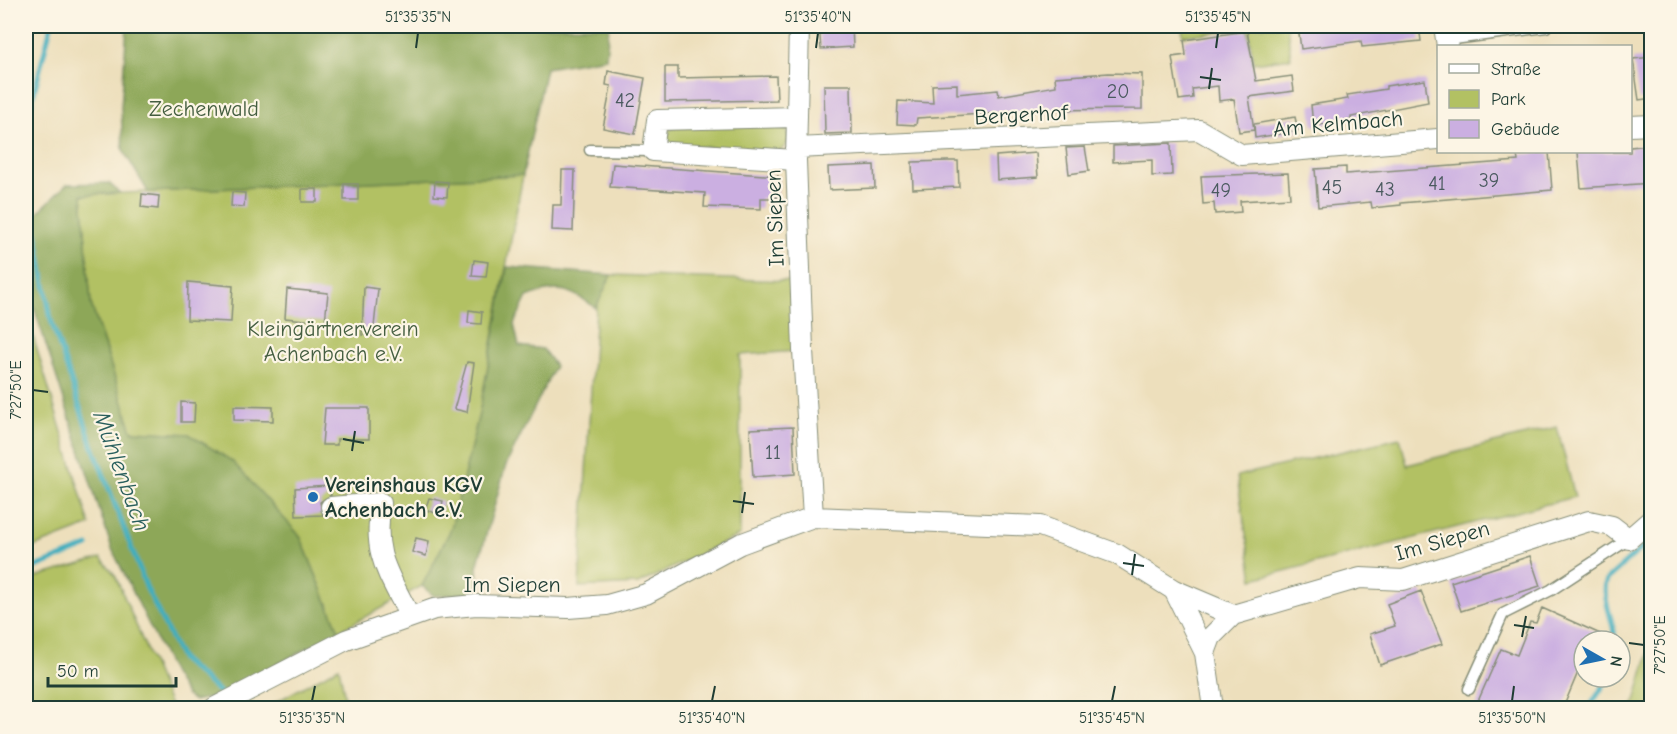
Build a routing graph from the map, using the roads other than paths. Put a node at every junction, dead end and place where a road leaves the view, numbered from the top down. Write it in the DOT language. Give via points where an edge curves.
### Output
graph roads {
  1 [pos="799,26"];
  2 [pos="1546,27"];
  3 [pos="1446,37"];
  4 [pos="797,117"];
  5 [pos="1652,125"];
  6 [pos="1632,126"];
  7 [pos="1437,139"];
  8 [pos="590,150"];
  9 [pos="653,151"];
  10 [pos="796,154"];
  11 [pos="1242,155"];
  12 [pos="331,507"];
  13 [pos="813,517"];
  14 [pos="1652,519"];
  15 [pos="1629,539"];
  16 [pos="1174,590"];
  17 [pos="1233,615"];
  18 [pos="411,617"];
  19 [pos="1204,653"];
  20 [pos="1469,689"];
  21 [pos="225,703"];
  22 [pos="1213,708"];
  1 -- 4 [label="street, Im Siepen"];
  2 -- 3 [label="lane"];
  4 -- 9 [label="street" via="657,120"];
  4 -- 10 [label="street, Im Siepen"];
  5 -- 6 [label="street"];
  7 -- 11 [label="street, Am Kelmbach"];
  8 -- 9 [label="lane"];
  9 -- 10 [label="street, Bergerhof"];
  10 -- 11 [label="street, Bergerhof" via="1199,130"];
  10 -- 13 [label="street, Im Siepen"];
  12 -- 18 [label="street" via="381,503 376,528 380,555"];
  13 -- 16 [label="street, Im Siepen" via="1040,526 1117,554"];
  13 -- 18 [label="street, Im Siepen" via="740,544 646,594 607,605 476,605 434,609"];
  14 -- 15 [label="street"];
  15 -- 17 [label="street, Im Siepen" via="1612,526 1589,521 1403,580 1360,578"];
  15 -- 20 [label="lane" via="1551,590 1503,614"];
  16 -- 17 [label="street, Im Siepen"];
  16 -- 19 [label="street"];
  17 -- 19 [label="street, Im Siepen" via="1211,637"];
  18 -- 21 [label="street, Im Siepen" via="346,640"];
  19 -- 22 [label="street"];
}
